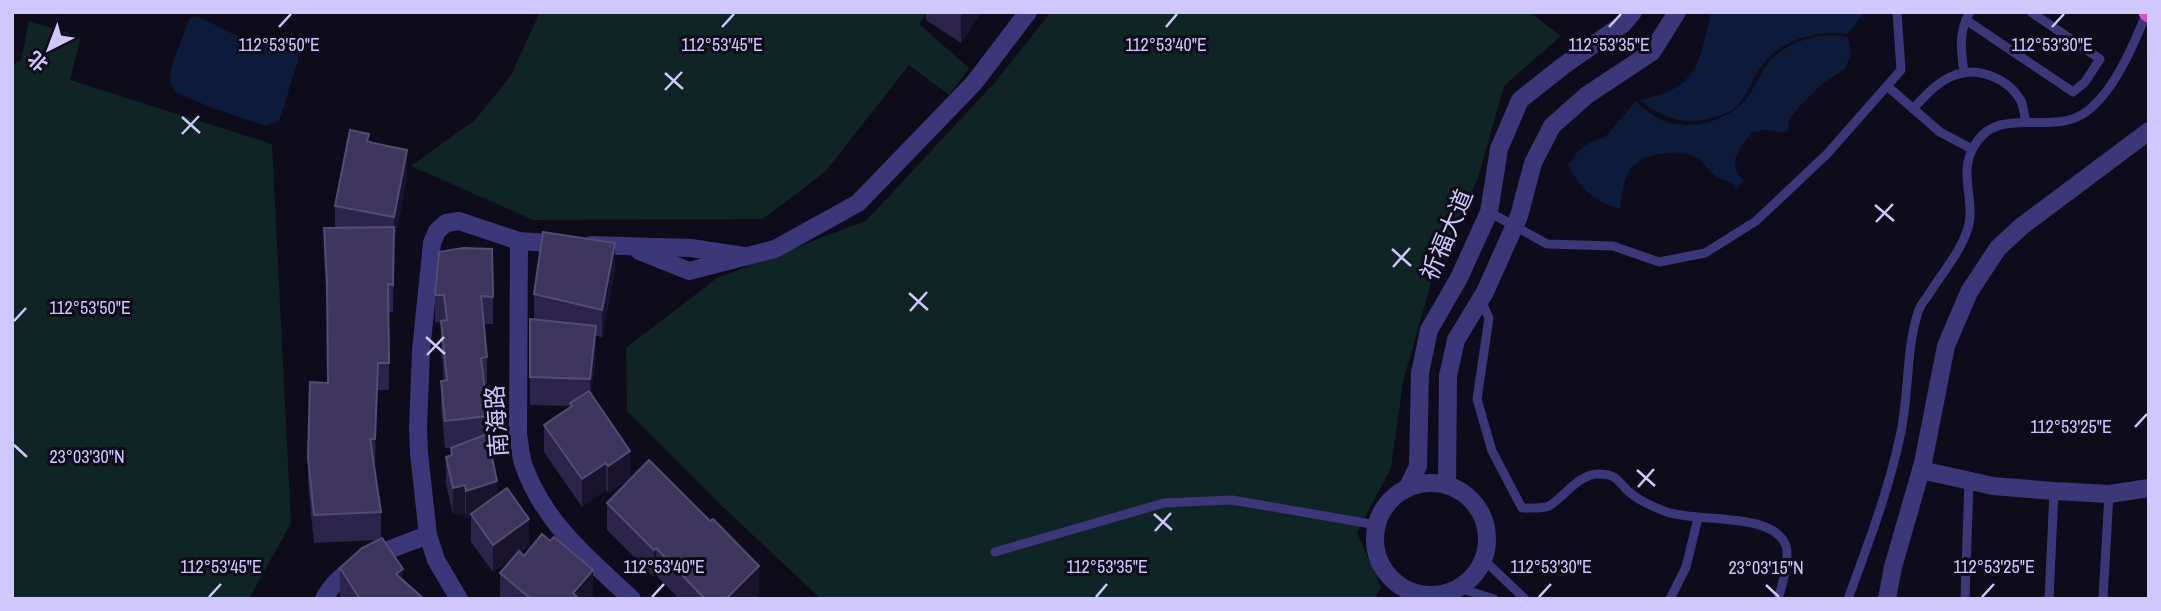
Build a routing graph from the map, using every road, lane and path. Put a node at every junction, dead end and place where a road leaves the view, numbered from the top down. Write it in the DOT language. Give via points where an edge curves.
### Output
graph roads {
  1 [pos="1028,12"];
  2 [pos="1633,12"];
  3 [pos="1677,12"];
  4 [pos="1897,12"];
  5 [pos="2031,12"];
  6 [pos="2148,12"];
  7 [pos="1968,16"];
  8 [pos="1964,73"];
  9 [pos="1887,86"];
  10 [pos="1913,109"];
  11 [pos="2026,122"];
  12 [pos="2149,131"];
  13 [pos="1972,149"];
  14 [pos="1489,212"];
  15 [pos="1514,226"];
  16 [pos="519,242"];
  17 [pos="1481,298"];
  18 [pos="1921,470"];
  19 [pos="1969,481"];
  20 [pos="1447,485"];
  21 [pos="1408,487"];
  22 [pos="2149,488"];
  23 [pos="2054,491"];
  24 [pos="2109,494"];
  25 [pos="1698,518"];
  26 [pos="1377,525"];
  27 [pos="428,535"];
  28 [pos="995,552"];
  29 [pos="1483,559"];
  30 [pos="1459,588"];
  31 [pos="1401,593"];
  32 [pos="1434,596"];
  33 [pos="324,599"];
  34 [pos="459,599"];
  35 [pos="632,599"];
  36 [pos="1493,599"];
  37 [pos="1525,599"];
  38 [pos="1670,599"];
  39 [pos="1778,599"];
  40 [pos="1848,599"];
  41 [pos="1887,599"];
  42 [pos="1965,599"];
  43 [pos="2049,599"];
  44 [pos="2103,599"];
  1 -- 16 [label="street" via="974,83 858,203 775,248 744,256 691,248"];
  2 -- 14 [label="street, 祈福大道" via="1520,100 1499,149"];
  3 -- 15 [label="street" via="1652,52 1587,95 1552,126 1533,163"];
  4 -- 9 [label="lane" via="1901,70"];
  5 -- 7 [label="lane" via="2101,60 2073,92"];
  6 -- 11 [label="lane" via="2127,58 2100,99 2082,115"];
  7 -- 8 [label="lane" via="1962,31"];
  8 -- 10 [label="lane" via="1930,91"];
  8 -- 11 [label="lane" via="1992,76 2010,87 2021,101"];
  9 -- 10 [label="lane"];
  9 -- 15 [label="lane" via="1827,154 1756,221 1705,253 1659,262 1614,246 1547,244"];
  10 -- 13 [label="lane" via="1940,132"];
  11 -- 13 [label="lane" via="2006,122 1990,129"];
  12 -- 18 [label="street" via="1998,248 1969,292 1946,346"];
  13 -- 40 [label="lane" via="1966,162 1972,214 1959,249 1919,309 1886,495"];
  14 -- 15 [label="lane"];
  14 -- 21 [label="street, 祈福大道" via="1460,278 1429,330 1420,373 1418,466"];
  15 -- 17 [label="street"];
  16 -- 27 [label="street" via="459,221 446,223 432,243 418,428"];
  16 -- 35 [label="street, 南海路" via="518,423 523,463 535,492 570,542"];
  17 -- 20 [label="street" via="1456,340 1448,376"];
  17 -- 25 [label="lane" via="1489,318 1477,399 1492,451 1522,508 1547,507 1594,474 1615,476 1632,495 1668,512"];
  18 -- 19 [label="street"];
  18 -- 41 [label="street"];
  19 -- 23 [label="street"];
  19 -- 42 [label="lane"];
  20 -- 21 [label="street"];
  20 -- 29 [label="street" via="1474,502 1483,519 1487,539"];
  21 -- 26 [label="street" via="1392,498"];
  22 -- 24 [label="street"];
  23 -- 24 [label="street"];
  23 -- 43 [label="lane"];
  24 -- 44 [label="lane"];
  25 -- 38 [label="lane" via="1686,567"];
  25 -- 39 [label="lane" via="1763,525 1780,535 1787,548"];
  26 -- 28 [label="lane" via="1232,500 1164,503"];
  26 -- 31 [label="street" via="1376,552"];
  27 -- 33 [label="street" via="350,569"];
  27 -- 34 [label="street" via="436,560"];
  29 -- 30 [label="street" via="1474,576"];
  29 -- 37 [label="lane"];
  30 -- 32 [label="street"];
  30 -- 36 [label="lane"];
  31 -- 32 [label="street"];
}
